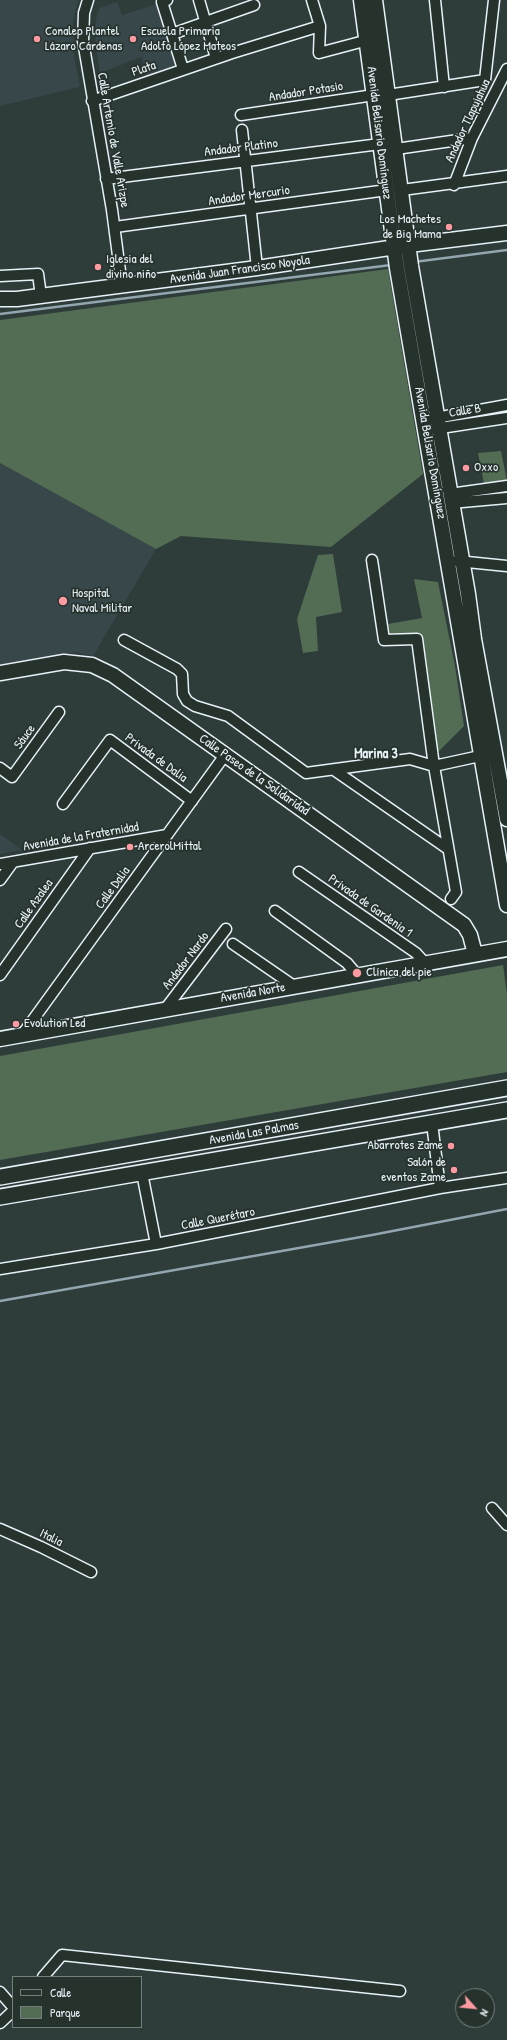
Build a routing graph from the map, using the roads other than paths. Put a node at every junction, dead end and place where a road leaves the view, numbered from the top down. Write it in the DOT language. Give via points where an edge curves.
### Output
graph roads {
  1 [pos="88,0"];
  2 [pos="167,0"];
  3 [pos="199,0"];
  4 [pos="312,0"];
  5 [pos="362,0"];
  6 [pos="375,0"];
  7 [pos="435,0"];
  8 [pos="494,0"];
  9 [pos="243,5"];
  10 [pos="254,5"];
  11 [pos="206,22"];
  12 [pos="320,26"];
  13 [pos="172,34"];
  14 [pos="368,40"];
  15 [pos="216,58"];
  16 [pos="183,69"];
  17 [pos="507,69"];
  18 [pos="485,80"];
  19 [pos="444,87"];
  20 [pos="503,90"];
  21 [pos="374,95"];
  22 [pos="388,95"];
  23 [pos="92,101"];
  24 [pos="241,115"];
  25 [pos="242,130"];
  26 [pos="472,138"];
  27 [pos="380,144"];
  28 [pos="396,149"];
  29 [pos="246,160"];
  30 [pos="507,176"];
  31 [pos="106,179"];
  32 [pos="454,185"];
  33 [pos="387,190"];
  34 [pos="402,190"];
  35 [pos="252,209"];
  36 [pos="115,227"];
  37 [pos="507,233"];
  38 [pos="410,255"];
  39 [pos="396,257"];
  40 [pos="257,268"];
  41 [pos="0,276"];
  42 [pos="414,281"];
  43 [pos="400,283"];
  44 [pos="122,286"];
  45 [pos="41,296"];
  46 [pos="0,299"];
  47 [pos="507,405"];
  48 [pos="507,418"];
  49 [pos="432,424"];
  50 [pos="507,486"];
  51 [pos="507,498"];
  52 [pos="450,499"];
  53 [pos="372,560"];
  54 [pos="455,561"];
  55 [pos="507,566"];
  56 [pos="124,640"];
  57 [pos="0,673"];
  58 [pos="59,712"];
  59 [pos="225,755"];
  60 [pos="480,756"];
  61 [pos="434,766"];
  62 [pos="0,768"];
  63 [pos="334,770"];
  64 [pos="192,801"];
  65 [pos="63,804"];
  66 [pos="507,819"];
  67 [pos="167,835"];
  68 [pos="90,848"];
  69 [pos="448,849"];
  70 [pos="13,862"];
  71 [pos="0,864"];
  72 [pos="299,872"];
  73 [pos="0,880"];
  74 [pos="451,899"];
  75 [pos="507,905"];
  76 [pos="275,912"];
  77 [pos="226,929"];
  78 [pos="233,944"];
  79 [pos="507,949"];
  80 [pos="475,954"];
  81 [pos="425,963"];
  82 [pos="0,974"];
  83 [pos="356,975"];
  84 [pos="294,986"];
  85 [pos="166,1008"];
  86 [pos="22,1035"];
  87 [pos="0,1039"];
  88 [pos="507,1088"];
  89 [pos="507,1110"];
  90 [pos="432,1123"];
  91 [pos="142,1173"];
  92 [pos="0,1177"];
  93 [pos="507,1178"];
  94 [pos="440,1188"];
  95 [pos="0,1197"];
  96 [pos="156,1244"];
  97 [pos="0,1269"];
  98 [pos="492,1508"];
  99 [pos="507,1525"];
  100 [pos="0,1530"];
  101 [pos="91,1572"];
  102 [pos="44,1976"];
  103 [pos="400,1991"];
  104 [pos="0,1992"];
  105 [pos="12,2007"];
  106 [pos="12,2012"];
  107 [pos="0,2023"];
  1 -- 23 [label="street, Calle Artemio de Valle Arizpe" via="84,14 83,41"];
  2 -- 13 [label="street" via="162,2"];
  3 -- 11 [label="street"];
  4 -- 12 [label="street"];
  5 -- 14 [label="street, Avenida Belisario Domínguez"];
  6 -- 22 [label="street, Avenida Belisario Domínguez"];
  7 -- 19 [label="street"];
  8 -- 18 [label="street"];
  9 -- 10 [label="street"];
  9 -- 11 [label="street"];
  11 -- 13 [label="street"];
  11 -- 15 [label="street"];
  12 -- 14 [label="street" via="319,53"];
  12 -- 15 [label="street, Plata"];
  13 -- 16 [label="street"];
  14 -- 21 [label="street, Avenida Belisario Domínguez"];
  15 -- 16 [label="street, Plata"];
  16 -- 23 [label="street, Plata"];
  17 -- 20 [label="street, Andador Tlapujahua"];
  18 -- 19 [label="street"];
  18 -- 20 [label="street"];
  19 -- 22 [label="street"];
  20 -- 26 [label="street, Andador Tlapujahua"];
  21 -- 24 [label="street, Andador Potasio"];
  21 -- 27 [label="street, Avenida Belisario Domínguez"];
  22 -- 28 [label="street, Avenida Belisario Domínguez"];
  23 -- 31 [label="street, Calle Artemio de Valle Arizpe"];
  25 -- 29 [label="street"];
  26 -- 28 [label="street"];
  26 -- 32 [label="street, Andador Tlapujahua"];
  27 -- 29 [label="street, Andador Platino"];
  27 -- 33 [label="street, Avenida Belisario Domínguez"];
  28 -- 34 [label="street, Avenida Belisario Domínguez"];
  29 -- 31 [label="street, Andador Platino"];
  29 -- 35 [label="street"];
  30 -- 32 [label="street"];
  31 -- 36 [label="street, Calle Artemio de Valle Arizpe"];
  32 -- 34 [label="street"];
  33 -- 35 [label="street, Andador Mercurio"];
  33 -- 39 [label="street, Avenida Belisario Domínguez"];
  34 -- 38 [label="street, Avenida Belisario Domínguez"];
  35 -- 36 [label="street, Andador Mercurio"];
  35 -- 40 [label="street"];
  36 -- 44 [label="street, Calle Artemio de Valle Arizpe"];
  37 -- 38 [label="street, Avenida Juan Francisco Noyola"];
  38 -- 39 [label="street, Avenida Juan Francisco Noyola"];
  38 -- 42 [label="street, Avenida Belisario Domínguez"];
  39 -- 40 [label="street, Avenida Juan Francisco Noyola"];
  39 -- 43 [label="street, Avenida Belisario Domínguez"];
  40 -- 44 [label="street, Avenida Juan Francisco Noyola"];
  41 -- 45 [label="street" via="38,274"];
  42 -- 43 [label="street"];
  42 -- 49 [label="street, Avenida Belisario Domínguez"];
  43 -- 49 [label="street, Avenida Belisario Domínguez"];
  44 -- 45 [label="street, Avenida Juan Francisco Noyola"];
  45 -- 46 [label="street, Avenida Juan Francisco Noyola"];
  47 -- 49 [label="street"];
  48 -- 49 [label="street, Calle B"];
  49 -- 52 [label="street, Avenida Belisario Domínguez"];
  49 -- 54 [label="street, Avenida Belisario Domínguez"];
  50 -- 52 [label="street"];
  51 -- 52 [label="street"];
  52 -- 54 [label="street, Avenida Belisario Domínguez"];
  53 -- 61 [label="street" via="384,640 417,639"];
  54 -- 55 [label="street"];
  54 -- 60 [label="street, Avenida Belisario Domínguez"];
  54 -- 66 [label="street, Avenida Belisario Domínguez" via="474,639"];
  56 -- 63 [label="street" via="177,669 182,674 183,694 187,701 195,706 228,716 306,773"];
  57 -- 59 [label="street, Calle Paseo de la Solidaridad" via="64,662 78,662 100,668"];
  58 -- 62 [label="street, Sáuce" via="12,777"];
  59 -- 64 [label="street, Calle Dalia"];
  59 -- 80 [label="street, Calle Paseo de la Solidaridad" via="464,925 470,935"];
  60 -- 61 [label="street"];
  60 -- 75 [label="street, Avenida Belisario Domínguez"];
  61 -- 63 [label="street" via="410,760"];
  61 -- 69 [label="street"];
  63 -- 69 [label="street"];
  64 -- 65 [label="street, Privada de Dalia" via="110,740"];
  64 -- 67 [label="street, Calle Dalia"];
  67 -- 68 [label="street, Avenida de la Fraternidad"];
  67 -- 86 [label="street, Calle Dalia"];
  68 -- 70 [label="street, Avenida de la Fraternidad"];
  68 -- 82 [label="street, Calle Azalea"];
  69 -- 74 [label="street" via="456,892"];
  70 -- 71 [label="street, Avenida de la Fraternidad"];
  70 -- 73 [label="street"];
  72 -- 81 [label="street, Privada de Gardenia 1" via="416,953"];
  76 -- 83 [label="street" via="347,963"];
  77 -- 85 [label="street, Andador Nardo"];
  78 -- 84 [label="street"];
  79 -- 80 [label="street, Avenida Norte"];
  80 -- 81 [label="street, Avenida Norte"];
  81 -- 83 [label="street, Avenida Norte"];
  83 -- 84 [label="street, Avenida Norte"];
  84 -- 85 [label="street, Avenida Norte"];
  85 -- 86 [label="street, Avenida Norte"];
  86 -- 87 [label="street, Avenida Norte"];
  88 -- 92 [label="main road, Avenida Las Palmas"];
  89 -- 90 [label="main road, Avenida Las Palmas"];
  90 -- 91 [label="main road, Avenida Las Palmas"];
  90 -- 94 [label="street"];
  91 -- 95 [label="main road, Avenida Las Palmas"];
  91 -- 96 [label="street"];
  93 -- 94 [label="street, Calle Querétaro"];
  94 -- 96 [label="street, Calle Querétaro"];
  96 -- 97 [label="street, Calle Querétaro"];
  98 -- 99 [label="street"];
  100 -- 101 [label="street, Italia"];
  102 -- 103 [label="street" via="62,1955"];
  104 -- 105 [label="street"];
  106 -- 107 [label="street"];
}
